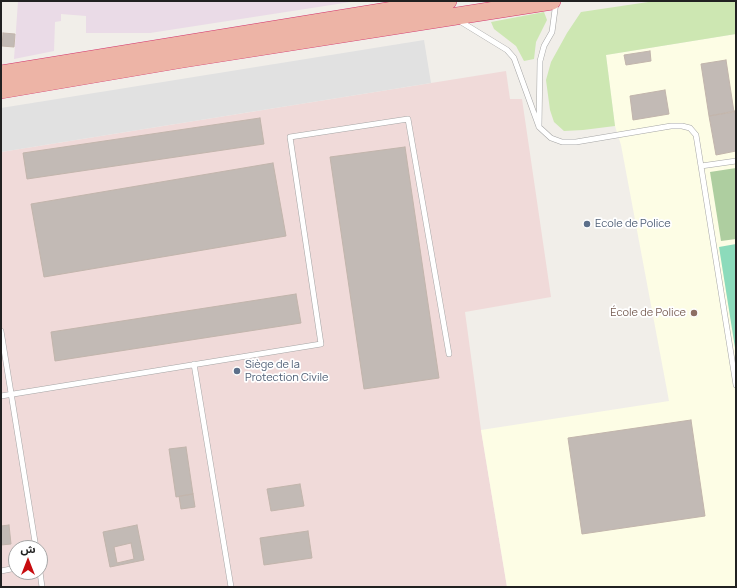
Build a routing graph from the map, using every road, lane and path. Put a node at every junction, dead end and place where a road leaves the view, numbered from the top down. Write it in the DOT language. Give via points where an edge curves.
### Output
graph roads {
  1 [pos="552,1"];
  2 [pos="557,1"];
  3 [pos="450,9"];
  4 [pos="1,74"];
  5 [pos="1,90"];
  6 [pos="539,126"];
  7 [pos="736,161"];
  8 [pos="701,166"];
  9 [pos="1,331"];
  10 [pos="449,354"];
  11 [pos="194,364"];
  12 [pos="736,385"];
  13 [pos="11,394"];
  14 [pos="1,396"];
  15 [pos="35,540"];
  16 [pos="230,587"];
  1 -- 3 [label="highway"];
  2 -- 6 [label="lane" via="552,32 544,46 540,61"];
  3 -- 4 [label="highway"];
  3 -- 5 [label="highway" via="176,61"];
  3 -- 6 [label="lane" via="507,50 514,58"];
  6 -- 8 [label="lane" via="551,138 562,142 682,126 690,128 696,135"];
  7 -- 8 [label="lane"];
  8 -- 12 [label="lane"];
  9 -- 13 [label="lane"];
  10 -- 11 [label="lane" via="408,119 290,137 321,344"];
  11 -- 13 [label="lane"];
  11 -- 16 [label="lane"];
  13 -- 14 [label="lane"];
  13 -- 15 [label="lane"];
}
